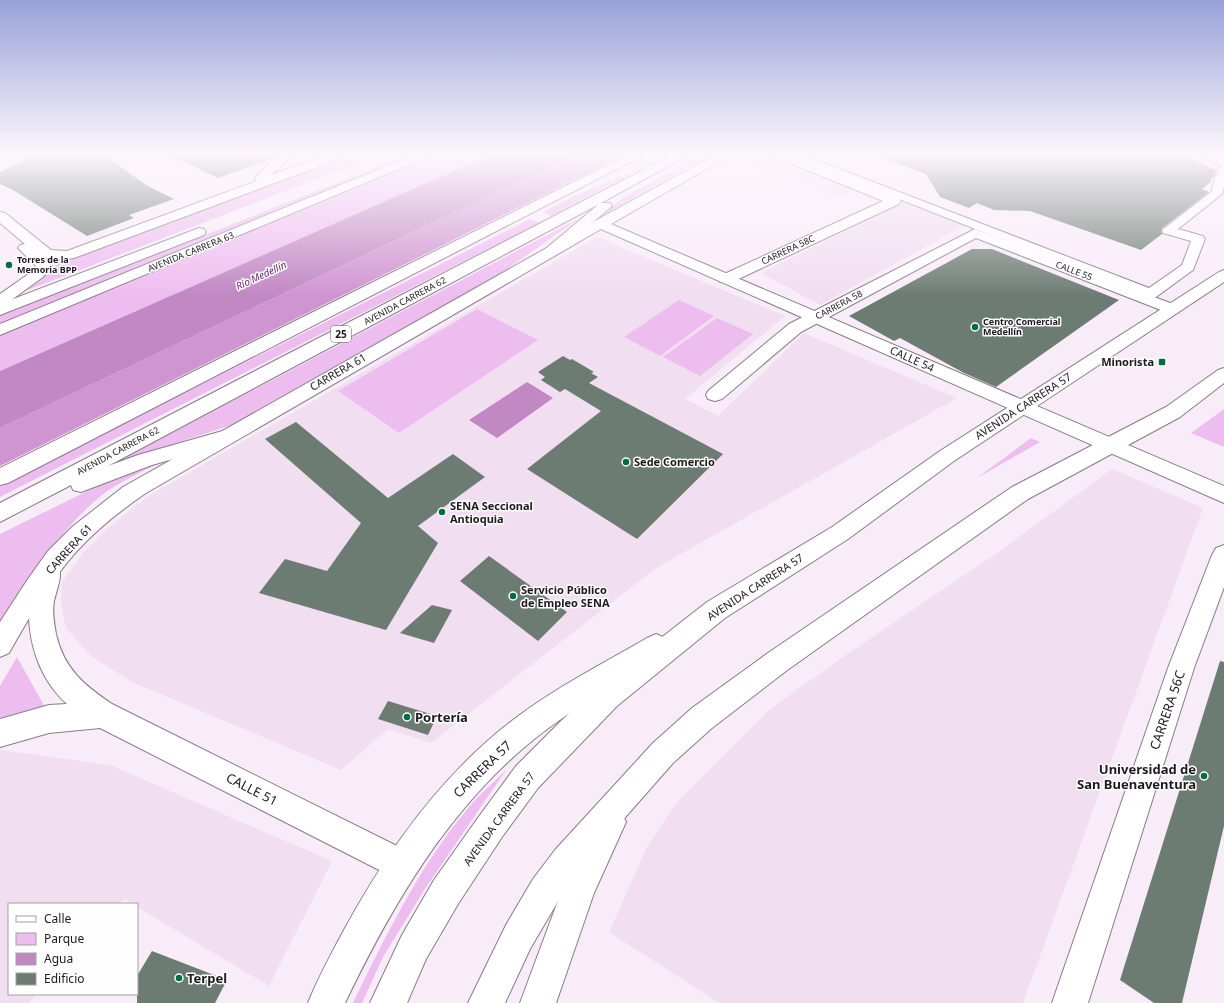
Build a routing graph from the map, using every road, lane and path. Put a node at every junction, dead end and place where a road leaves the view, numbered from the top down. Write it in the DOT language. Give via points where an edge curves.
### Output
graph roads {
  1 [pos="214,202"];
  2 [pos="277,202"];
  3 [pos="314,202"];
  4 [pos="546,202"];
  5 [pos="594,202"];
  6 [pos="610,202"];
  7 [pos="641,202"];
  8 [pos="892,202"];
  9 [pos="911,202"];
  10 [pos="1206,202"];
  11 [pos="251,212"];
  12 [pos="600,224"];
  13 [pos="2,225"];
  14 [pos="214,226"];
  15 [pos="975,233"];
  16 [pos="550,252"];
  17 [pos="1224,275"];
  18 [pos="726,278"];
  19 [pos="0,301"];
  20 [pos="1172,309"];
  21 [pos="0,310"];
  22 [pos="815,317"];
  23 [pos="0,330"];
  24 [pos="1224,374"];
  25 [pos="715,395"];
  26 [pos="1022,407"];
  27 [pos="226,437"];
  28 [pos="1109,445"];
  29 [pos="0,477"];
  30 [pos="1224,495"];
  31 [pos="0,513"];
  32 [pos="0,517"];
  33 [pos="1224,555"];
  34 [pos="49,569"];
  35 [pos="716,610"];
  36 [pos="0,645"];
  37 [pos="102,714"];
  38 [pos="0,733"];
  39 [pos="633,785"];
  40 [pos="402,865"];
  41 [pos="326,1003"];
  42 [pos="388,1003"];
  43 [pos="486,1003"];
  44 [pos="538,1003"];
  45 [pos="1070,1003"];
  1 -- 13 [label="main road" via="77,253 52,256"];
  2 -- 11 [label="main road"];
  3 -- 23 [label="main road, AVENIDA CARRERA 63"];
  4 -- 29 [label="main road, 25"];
  5 -- 31 [label="main road, AVENIDA CARRERA 62 / 25"];
  6 -- 16 [label="main road"];
  7 -- 12 [label="main road, CARRERA 61"];
  8 -- 18 [label="main road, CARRERA 58C"];
  9 -- 10 [label="street" via="1150,294 1188,267 1198,239 1168,230"];
  12 -- 16 [label="main road, CARRERA 61"];
  12 -- 18 [label="main road, CALLE 54"];
  13 -- 19 [label="main road" via="44,266 38,274"];
  14 -- 21 [label="main road, AVENIDA CARRERA 63"];
  15 -- 20 [label="main road, CALLE 55"];
  15 -- 22 [label="main road, CARRERA 58"];
  16 -- 27 [label="main road, CARRERA 61"];
  17 -- 20 [label="main road, AVENIDA CARRERA 57"];
  18 -- 22 [label="main road, CALLE 54"];
  20 -- 26 [label="main road, AVENIDA CARRERA 57"];
  22 -- 25 [label="main road, CARRERA 58" via="787,334"];
  22 -- 26 [label="main road, CALLE 54"];
  24 -- 28 [label="main road" via="1172,412"];
  26 -- 28 [label="main road, CALLE 54"];
  26 -- 35 [label="main road, AVENIDA CARRERA 57" via="937,463 840,533"];
  27 -- 32 [label="main road" via="116,470"];
  27 -- 34 [label="main road, CARRERA 61" via="138,487 109,508 79,534"];
  28 -- 30 [label="main road, CALLE 54"];
  28 -- 39 [label="main road" via="1020,493 777,662 702,718 663,753"];
  33 -- 45 [label="main road, CARRERA 56C" via="1179,675"];
  34 -- 36 [label="main road, CARRERA 61"];
  34 -- 37 [label="main road, CALLE 51" via="41,605 41,627 49,657 58,677 77,697"];
  35 -- 40 [label="main road, CARRERA 57" via="553,708 522,731 493,756 449,801"];
  35 -- 42 [label="main road, AVENIDA CARRERA 57" via="607,697 527,777 446,892 414,947"];
  37 -- 38 [label="main road" via="49,719"];
  37 -- 40 [label="main road, CALLE 51"];
  39 -- 43 [label="main road" via="566,861 545,891 518,937"];
  39 -- 44 [label="main road" via="612,817 582,883"];
  40 -- 41 [label="main road, CARRERA 57" via="368,922"];
}
